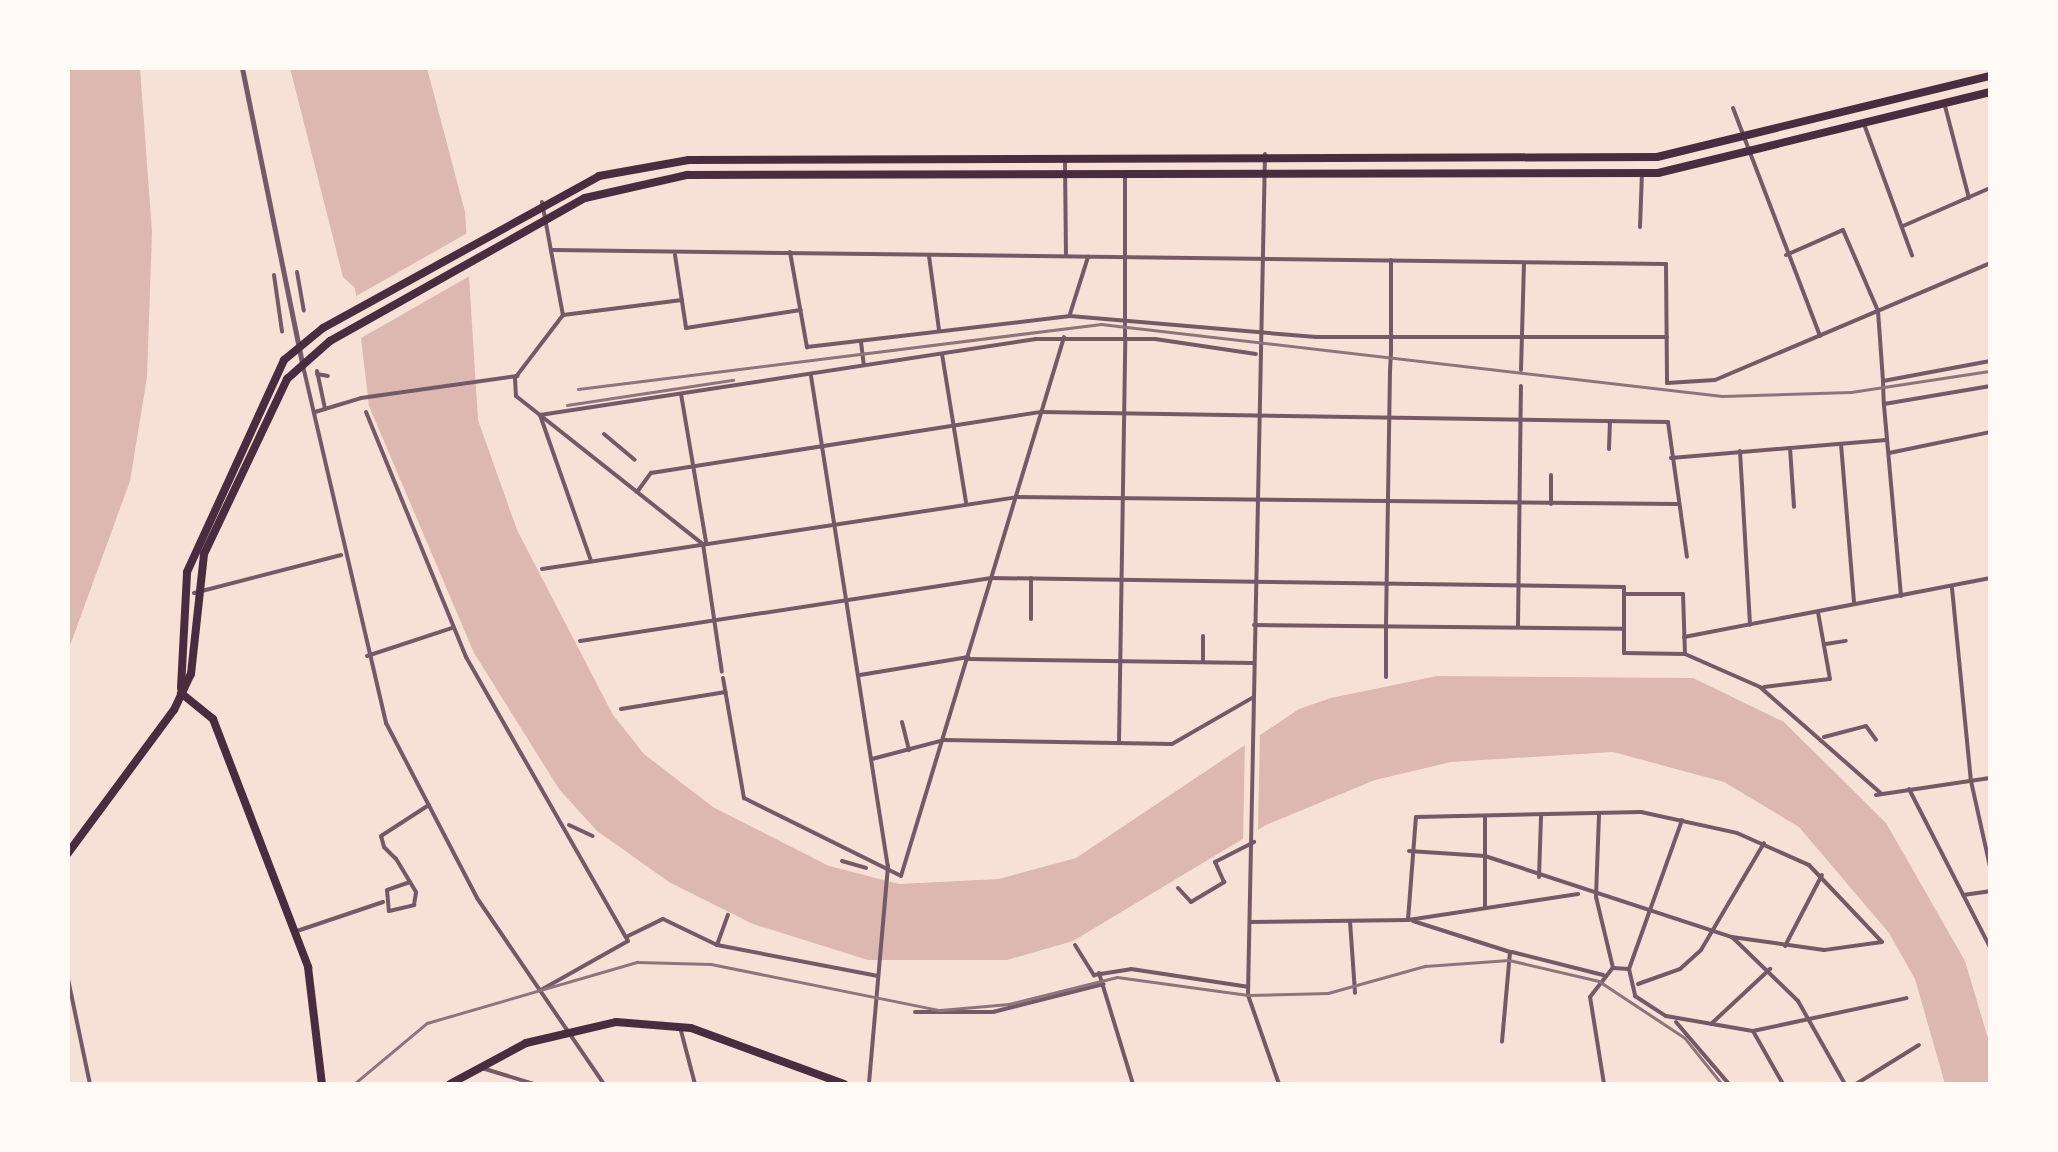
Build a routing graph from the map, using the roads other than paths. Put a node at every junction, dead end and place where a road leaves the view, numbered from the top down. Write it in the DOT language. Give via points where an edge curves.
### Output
graph roads {
  1 [pos="242,68"];
  2 [pos="1990,76"];
  3 [pos="1990,92"];
  4 [pos="1945,104"];
  5 [pos="1733,108"];
  6 [pos="1864,124"];
  7 [pos="1742,140"];
  8 [pos="1265,154"];
  9 [pos="1747,154"];
  10 [pos="1065,158"];
  11 [pos="1261,170"];
  12 [pos="1125,172"];
  13 [pos="1065,174"];
  14 [pos="1642,174"];
  15 [pos="1990,188"];
  16 [pos="1969,198"];
  17 [pos="542,202"];
  18 [pos="547,217"];
  19 [pos="1640,217"];
  20 [pos="1649,217"];
  21 [pos="1902,226"];
  22 [pos="1640,227"];
  23 [pos="554,250"];
  24 [pos="674,252"];
  25 [pos="790,252"];
  26 [pos="928,255"];
  27 [pos="1912,255"];
  28 [pos="1066,256"];
  29 [pos="1786,256"];
  30 [pos="1088,257"];
  31 [pos="1126,257"];
  32 [pos="1258,258"];
  33 [pos="1391,260"];
  34 [pos="1524,262"];
  35 [pos="1990,262"];
  36 [pos="298,272"];
  37 [pos="274,275"];
  38 [pos="682,300"];
  39 [pos="306,306"];
  40 [pos="801,310"];
  41 [pos="1878,311"];
  42 [pos="563,316"];
  43 [pos="1070,316"];
  44 [pos="1125,317"];
  45 [pos="938,330"];
  46 [pos="282,331"];
  47 [pos="1257,333"];
  48 [pos="1064,336"];
  49 [pos="1391,336"];
  50 [pos="1820,336"];
  51 [pos="1668,337"];
  52 [pos="1125,338"];
  53 [pos="1522,338"];
  54 [pos="861,342"];
  55 [pos="298,346"];
  56 [pos="942,354"];
  57 [pos="1256,354"];
  58 [pos="1990,361"];
  59 [pos="302,362"];
  60 [pos="864,364"];
  61 [pos="810,374"];
  62 [pos="328,376"];
  63 [pos="516,376"];
  64 [pos="1884,381"];
  65 [pos="1990,386"];
  66 [pos="681,394"];
  67 [pos="1884,404"];
  68 [pos="325,409"];
  69 [pos="1124,411"];
  70 [pos="314,412"];
  71 [pos="366,412"];
  72 [pos="1041,412"];
  73 [pos="1256,415"];
  74 [pos="540,416"];
  75 [pos="1390,417"];
  76 [pos="1520,419"];
  77 [pos="1610,421"];
  78 [pos="955,424"];
  79 [pos="1990,432"];
  80 [pos="604,434"];
  81 [pos="1888,440"];
  82 [pos="1841,444"];
  83 [pos="823,448"];
  84 [pos="1790,448"];
  85 [pos="1609,449"];
  86 [pos="1740,451"];
  87 [pos="1888,453"];
  88 [pos="1671,458"];
  89 [pos="636,460"];
  90 [pos="692,467"];
  91 [pos="1551,475"];
  92 [pos="637,492"];
  93 [pos="1016,497"];
  94 [pos="1122,498"];
  95 [pos="1255,499"];
  96 [pos="1388,502"];
  97 [pos="967,504"];
  98 [pos="1520,504"];
  99 [pos="1551,504"];
  100 [pos="1678,504"];
  101 [pos="1794,507"];
  102 [pos="835,524"];
  103 [pos="704,543"];
  104 [pos="342,555"];
  105 [pos="1688,557"];
  106 [pos="591,562"];
  107 [pos="542,569"];
  108 [pos="991,578"];
  109 [pos="1031,578"];
  110 [pos="1990,578"];
  111 [pos="1122,580"];
  112 [pos="1254,583"];
  113 [pos="1387,583"];
  114 [pos="1519,586"];
  115 [pos="1952,588"];
  116 [pos="194,593"];
  117 [pos="1624,594"];
  118 [pos="1900,596"];
  119 [pos="847,600"];
  120 [pos="1854,605"];
  121 [pos="1818,612"];
  122 [pos="1031,618"];
  123 [pos="714,620"];
  124 [pos="1750,624"];
  125 [pos="1253,625"];
  126 [pos="1386,625"];
  127 [pos="1518,627"];
  128 [pos="452,628"];
  129 [pos="1624,628"];
  130 [pos="1203,636"];
  131 [pos="1684,637"];
  132 [pos="580,640"];
  133 [pos="1846,640"];
  134 [pos="1824,644"];
  135 [pos="1685,654"];
  136 [pos="365,656"];
  137 [pos="969,658"];
  138 [pos="1120,660"];
  139 [pos="1202,662"];
  140 [pos="1253,663"];
  141 [pos="859,675"];
  142 [pos="1386,677"];
  143 [pos="1760,688"];
  144 [pos="726,692"];
  145 [pos="181,693"];
  146 [pos="1252,698"];
  147 [pos="621,709"];
  148 [pos="902,722"];
  149 [pos="1824,737"];
  150 [pos="944,740"];
  151 [pos="1876,740"];
  152 [pos="1119,742"];
  153 [pos="908,750"];
  154 [pos="872,759"];
  155 [pos="1990,778"];
  156 [pos="1971,781"];
  157 [pos="1909,789"];
  158 [pos="429,805"];
  159 [pos="1599,815"];
  160 [pos="1485,816"];
  161 [pos="1541,816"];
  162 [pos="1682,820"];
  163 [pos="567,826"];
  164 [pos="593,836"];
  165 [pos="1254,842"];
  166 [pos="1764,843"];
  167 [pos="1410,851"];
  168 [pos="68,853"];
  169 [pos="1485,856"];
  170 [pos="842,861"];
  171 [pos="1990,868"];
  172 [pos="878,871"];
  173 [pos="1822,874"];
  174 [pos="888,876"];
  175 [pos="1539,876"];
  176 [pos="410,882"];
  177 [pos="1178,888"];
  178 [pos="1990,892"];
  179 [pos="1582,893"];
  180 [pos="1963,894"];
  181 [pos="1596,897"];
  182 [pos="383,902"];
  183 [pos="1485,907"];
  184 [pos="1656,907"];
  185 [pos="728,915"];
  186 [pos="1408,920"];
  187 [pos="1350,921"];
  188 [pos="1250,922"];
  189 [pos="1719,930"];
  190 [pos="294,932"];
  191 [pos="626,937"];
  192 [pos="1732,937"];
  193 [pos="716,945"];
  194 [pos="1074,945"];
  195 [pos="1784,947"];
  196 [pos="1990,948"];
  197 [pos="1510,952"];
  198 [pos="1613,968"];
  199 [pos="1629,969"];
  200 [pos="1770,969"];
  201 [pos="1099,974"];
  202 [pos="1604,975"];
  203 [pos="878,976"];
  204 [pos="68,979"];
  205 [pos="1104,984"];
  206 [pos="1638,984"];
  207 [pos="1248,988"];
  208 [pos="541,990"];
  209 [pos="1355,993"];
  210 [pos="1906,998"];
  211 [pos="915,1012"];
  212 [pos="1672,1018"];
  213 [pos="1711,1024"];
  214 [pos="680,1026"];
  215 [pos="1812,1026"];
  216 [pos="567,1029"];
  217 [pos="1753,1031"];
  218 [pos="1502,1042"];
  219 [pos="1919,1046"];
  220 [pos="478,1067"];
  221 [pos="90,1084"];
  222 [pos="322,1084"];
  223 [pos="450,1084"];
  224 [pos="534,1084"];
  225 [pos="604,1084"];
  226 [pos="695,1084"];
  227 [pos="844,1084"];
  228 [pos="869,1084"];
  229 [pos="1133,1084"];
  230 [pos="1279,1084"];
  231 [pos="1604,1084"];
  232 [pos="1729,1084"];
  233 [pos="1783,1084"];
  234 [pos="1845,1084"];
  235 [pos="1856,1084"];
  1 -- 55 [label="street"];
  2 -- 7 [label="highway"];
  3 -- 4 [label="highway"];
  4 -- 6 [label="highway"];
  4 -- 16 [label="street"];
  5 -- 7 [label="street"];
  6 -- 9 [label="highway"];
  6 -- 21 [label="street"];
  7 -- 8 [label="highway" via="1627,160"];
  7 -- 9 [label="street"];
  8 -- 10 [label="highway"];
  8 -- 11 [label="street"];
  9 -- 14 [label="highway"];
  9 -- 29 [label="street"];
  10 -- 13 [label="street"];
  10 -- 17 [label="highway" via="663,161"];
  11 -- 12 [label="highway"];
  11 -- 14 [label="highway"];
  11 -- 32 [label="street"];
  12 -- 13 [label="highway"];
  12 -- 31 [label="street"];
  13 -- 18 [label="highway" via="665,176"];
  13 -- 28 [label="street"];
  14 -- 19 [label="street"];
  15 -- 16 [label="street"];
  16 -- 21 [label="street"];
  17 -- 18 [label="street"];
  17 -- 55 [label="highway"];
  18 -- 23 [label="street"];
  18 -- 59 [label="highway"];
  19 -- 20 [label="street"];
  19 -- 22 [label="street"];
  21 -- 27 [label="street"];
  23 -- 24 [label="street"];
  23 -- 42 [label="street"];
  24 -- 25 [label="street"];
  24 -- 38 [label="street"];
  25 -- 26 [label="street"];
  25 -- 40 [label="street"];
  26 -- 28 [label="street"];
  26 -- 45 [label="street"];
  28 -- 30 [label="street"];
  29 -- 41 [label="street" via="1843,230"];
  29 -- 50 [label="street"];
  30 -- 31 [label="street"];
  30 -- 43 [label="street"];
  31 -- 32 [label="street"];
  31 -- 44 [label="street"];
  32 -- 33 [label="street"];
  32 -- 47 [label="street"];
  33 -- 34 [label="street"];
  33 -- 49 [label="street"];
  34 -- 51 [label="street" via="1666,264"];
  34 -- 53 [label="street"];
  35 -- 41 [label="street"];
  36 -- 39 [label="street"];
  37 -- 46 [label="street"];
  38 -- 40 [label="street" via="686,328"];
  38 -- 42 [label="street"];
  40 -- 54 [label="street" via="808,348"];
  41 -- 50 [label="street"];
  41 -- 64 [label="street"];
  42 -- 63 [label="street"];
  43 -- 44 [label="street"];
  43 -- 45 [label="street"];
  44 -- 47 [label="street"];
  44 -- 52 [label="street"];
  45 -- 54 [label="street"];
  47 -- 49 [label="street"];
  47 -- 57 [label="street"];
  48 -- 52 [label="street"];
  48 -- 56 [label="street"];
  48 -- 72 [label="street"];
  49 -- 53 [label="street"];
  49 -- 75 [label="street"];
  50 -- 51 [label="street" via="1716,380 1667,383"];
  51 -- 53 [label="street"];
  52 -- 57 [label="street"];
  52 -- 69 [label="street"];
  53 -- 76 [label="street"];
  54 -- 60 [label="street"];
  55 -- 59 [label="street"];
  55 -- 145 [label="highway" via="258,401 190,561"];
  56 -- 60 [label="street"];
  56 -- 78 [label="street"];
  57 -- 73 [label="street"];
  58 -- 64 [label="street"];
  59 -- 70 [label="street"];
  59 -- 116 [label="highway" via="269,406"];
  60 -- 61 [label="street"];
  61 -- 66 [label="street"];
  61 -- 83 [label="street"];
  62 -- 68 [label="street" via="317,372"];
  63 -- 68 [label="street"];
  63 -- 74 [label="street" via="516,396"];
  64 -- 67 [label="street"];
  65 -- 67 [label="street"];
  66 -- 74 [label="street"];
  66 -- 90 [label="street"];
  67 -- 81 [label="street"];
  68 -- 70 [label="street"];
  69 -- 72 [label="street"];
  69 -- 73 [label="street"];
  69 -- 94 [label="street"];
  70 -- 104 [label="street"];
  71 -- 128 [label="street"];
  72 -- 78 [label="street"];
  72 -- 93 [label="street"];
  73 -- 75 [label="street"];
  73 -- 95 [label="street"];
  74 -- 92 [label="street"];
  74 -- 106 [label="street"];
  75 -- 76 [label="street"];
  75 -- 96 [label="street"];
  76 -- 77 [label="street"];
  76 -- 98 [label="street"];
  77 -- 85 [label="street"];
  77 -- 88 [label="street" via="1668,422"];
  78 -- 83 [label="street"];
  78 -- 97 [label="street"];
  79 -- 87 [label="street"];
  80 -- 89 [label="street"];
  81 -- 82 [label="street"];
  81 -- 87 [label="street"];
  82 -- 84 [label="street"];
  82 -- 120 [label="street"];
  83 -- 90 [label="street"];
  83 -- 102 [label="street"];
  84 -- 86 [label="street"];
  84 -- 101 [label="street"];
  86 -- 88 [label="street"];
  86 -- 124 [label="street"];
  87 -- 118 [label="street"];
  88 -- 100 [label="street"];
  90 -- 92 [label="street" via="651,473"];
  90 -- 103 [label="street"];
  91 -- 99 [label="street"];
  92 -- 103 [label="street"];
  93 -- 94 [label="street"];
  93 -- 97 [label="street"];
  93 -- 108 [label="street"];
  94 -- 95 [label="street"];
  94 -- 111 [label="street"];
  95 -- 96 [label="street"];
  95 -- 112 [label="street"];
  96 -- 98 [label="street"];
  96 -- 113 [label="street"];
  97 -- 102 [label="street"];
  98 -- 99 [label="street"];
  98 -- 114 [label="street"];
  99 -- 100 [label="street"];
  100 -- 105 [label="street"];
  102 -- 103 [label="street"];
  102 -- 119 [label="street"];
  103 -- 106 [label="street"];
  103 -- 123 [label="street"];
  104 -- 116 [label="street"];
  104 -- 136 [label="street"];
  106 -- 107 [label="street"];
  108 -- 109 [label="street"];
  108 -- 119 [label="street"];
  108 -- 137 [label="street"];
  109 -- 111 [label="street"];
  109 -- 122 [label="street"];
  110 -- 115 [label="street"];
  111 -- 112 [label="street"];
  111 -- 138 [label="street"];
  112 -- 113 [label="street"];
  112 -- 125 [label="street"];
  113 -- 114 [label="street"];
  113 -- 126 [label="street"];
  114 -- 117 [label="street" via="1624,587"];
  114 -- 127 [label="street"];
  115 -- 118 [label="street"];
  115 -- 156 [label="street"];
  116 -- 145 [label="highway" via="193,655"];
  117 -- 129 [label="street"];
  117 -- 131 [label="street" via="1683,594"];
  118 -- 120 [label="street"];
  119 -- 123 [label="street"];
  119 -- 141 [label="street"];
  120 -- 121 [label="street"];
  121 -- 124 [label="street"];
  121 -- 134 [label="street"];
  123 -- 132 [label="street"];
  123 -- 144 [label="street"];
  124 -- 131 [label="street"];
  125 -- 126 [label="street"];
  125 -- 140 [label="street"];
  126 -- 127 [label="street"];
  126 -- 142 [label="street"];
  127 -- 129 [label="street"];
  128 -- 136 [label="street"];
  128 -- 163 [label="street"];
  129 -- 135 [label="street" via="1624,653"];
  130 -- 139 [label="street"];
  131 -- 135 [label="street"];
  133 -- 134 [label="street"];
  134 -- 143 [label="street" via="1830,679"];
  135 -- 143 [label="street"];
  136 -- 158 [label="street" via="386,724"];
  137 -- 138 [label="street"];
  137 -- 141 [label="street"];
  137 -- 150 [label="street"];
  138 -- 139 [label="street"];
  138 -- 152 [label="street"];
  139 -- 140 [label="street"];
  140 -- 146 [label="street"];
  141 -- 154 [label="street"];
  143 -- 149 [label="street"];
  144 -- 147 [label="street"];
  144 -- 172 [label="street" via="744,798"];
  145 -- 168 [label="highway" via="159,738"];
  145 -- 190 [label="highway" via="213,719"];
  146 -- 152 [label="street" via="1172,744"];
  146 -- 165 [label="street"];
  148 -- 153 [label="street"];
  149 -- 151 [label="street" via="1866,726"];
  149 -- 157 [label="street" via="1879,794"];
  150 -- 152 [label="street"];
  150 -- 153 [label="street"];
  150 -- 174 [label="street" via="901,876"];
  153 -- 154 [label="street"];
  154 -- 174 [label="street"];
  155 -- 156 [label="street"];
  156 -- 157 [label="street"];
  156 -- 171 [label="street"];
  157 -- 180 [label="street"];
  158 -- 176 [label="street" via="381,836"];
  158 -- 208 [label="street"];
  159 -- 161 [label="street"];
  159 -- 162 [label="street"];
  159 -- 181 [label="street"];
  160 -- 161 [label="street"];
  160 -- 167 [label="street" via="1416,817"];
  160 -- 169 [label="street"];
  161 -- 175 [label="street"];
  162 -- 166 [label="street"];
  162 -- 184 [label="street"];
  163 -- 164 [label="street"];
  163 -- 191 [label="street"];
  165 -- 177 [label="street" via="1215,862 1224,882 1191,902"];
  165 -- 188 [label="street"];
  166 -- 173 [label="street"];
  166 -- 189 [label="street"];
  167 -- 169 [label="street"];
  167 -- 186 [label="street"];
  169 -- 175 [label="street"];
  169 -- 183 [label="street"];
  170 -- 172 [label="street"];
  172 -- 174 [label="street"];
  173 -- 195 [label="street"];
  173 -- 195 [label="street" via="1882,945"];
  174 -- 203 [label="street"];
  175 -- 179 [label="street"];
  176 -- 182 [label="street"];
  176 -- 182 [label="street" via="414,905 397,914"];
  178 -- 180 [label="street"];
  179 -- 181 [label="street"];
  179 -- 183 [label="street"];
  180 -- 196 [label="street"];
  181 -- 184 [label="street"];
  181 -- 198 [label="street"];
  182 -- 190 [label="street"];
  183 -- 186 [label="street"];
  184 -- 189 [label="street"];
  184 -- 199 [label="street"];
  185 -- 193 [label="street"];
  186 -- 187 [label="street"];
  186 -- 197 [label="street"];
  187 -- 188 [label="street"];
  187 -- 209 [label="street"];
  188 -- 207 [label="street"];
  189 -- 192 [label="street"];
  189 -- 206 [label="street" via="1680,969"];
  190 -- 222 [label="highway" via="315,990"];
  191 -- 193 [label="street" via="663,919"];
  191 -- 208 [label="street"];
  192 -- 195 [label="street"];
  192 -- 200 [label="street"];
  193 -- 203 [label="street"];
  194 -- 201 [label="street"];
  197 -- 202 [label="street"];
  197 -- 218 [label="street"];
  198 -- 199 [label="street"];
  198 -- 202 [label="street"];
  199 -- 206 [label="street"];
  200 -- 213 [label="street"];
  200 -- 215 [label="street"];
  201 -- 205 [label="street"];
  201 -- 207 [label="street" via="1130,969"];
  202 -- 231 [label="street" via="1590,997"];
  203 -- 228 [label="street"];
  204 -- 221 [label="street"];
  205 -- 211 [label="street" via="993,1012"];
  205 -- 229 [label="street"];
  206 -- 212 [label="street" via="1635,996"];
  207 -- 230 [label="street"];
  208 -- 216 [label="street"];
  210 -- 215 [label="street"];
  212 -- 213 [label="street"];
  212 -- 232 [label="street"];
  213 -- 217 [label="street"];
  214 -- 216 [label="highway"];
  214 -- 226 [label="street"];
  214 -- 227 [label="highway"];
  215 -- 217 [label="street"];
  215 -- 234 [label="street"];
  216 -- 220 [label="highway"];
  216 -- 225 [label="street"];
  217 -- 233 [label="street"];
  219 -- 235 [label="street"];
  220 -- 223 [label="highway"];
  220 -- 224 [label="street"];
}
